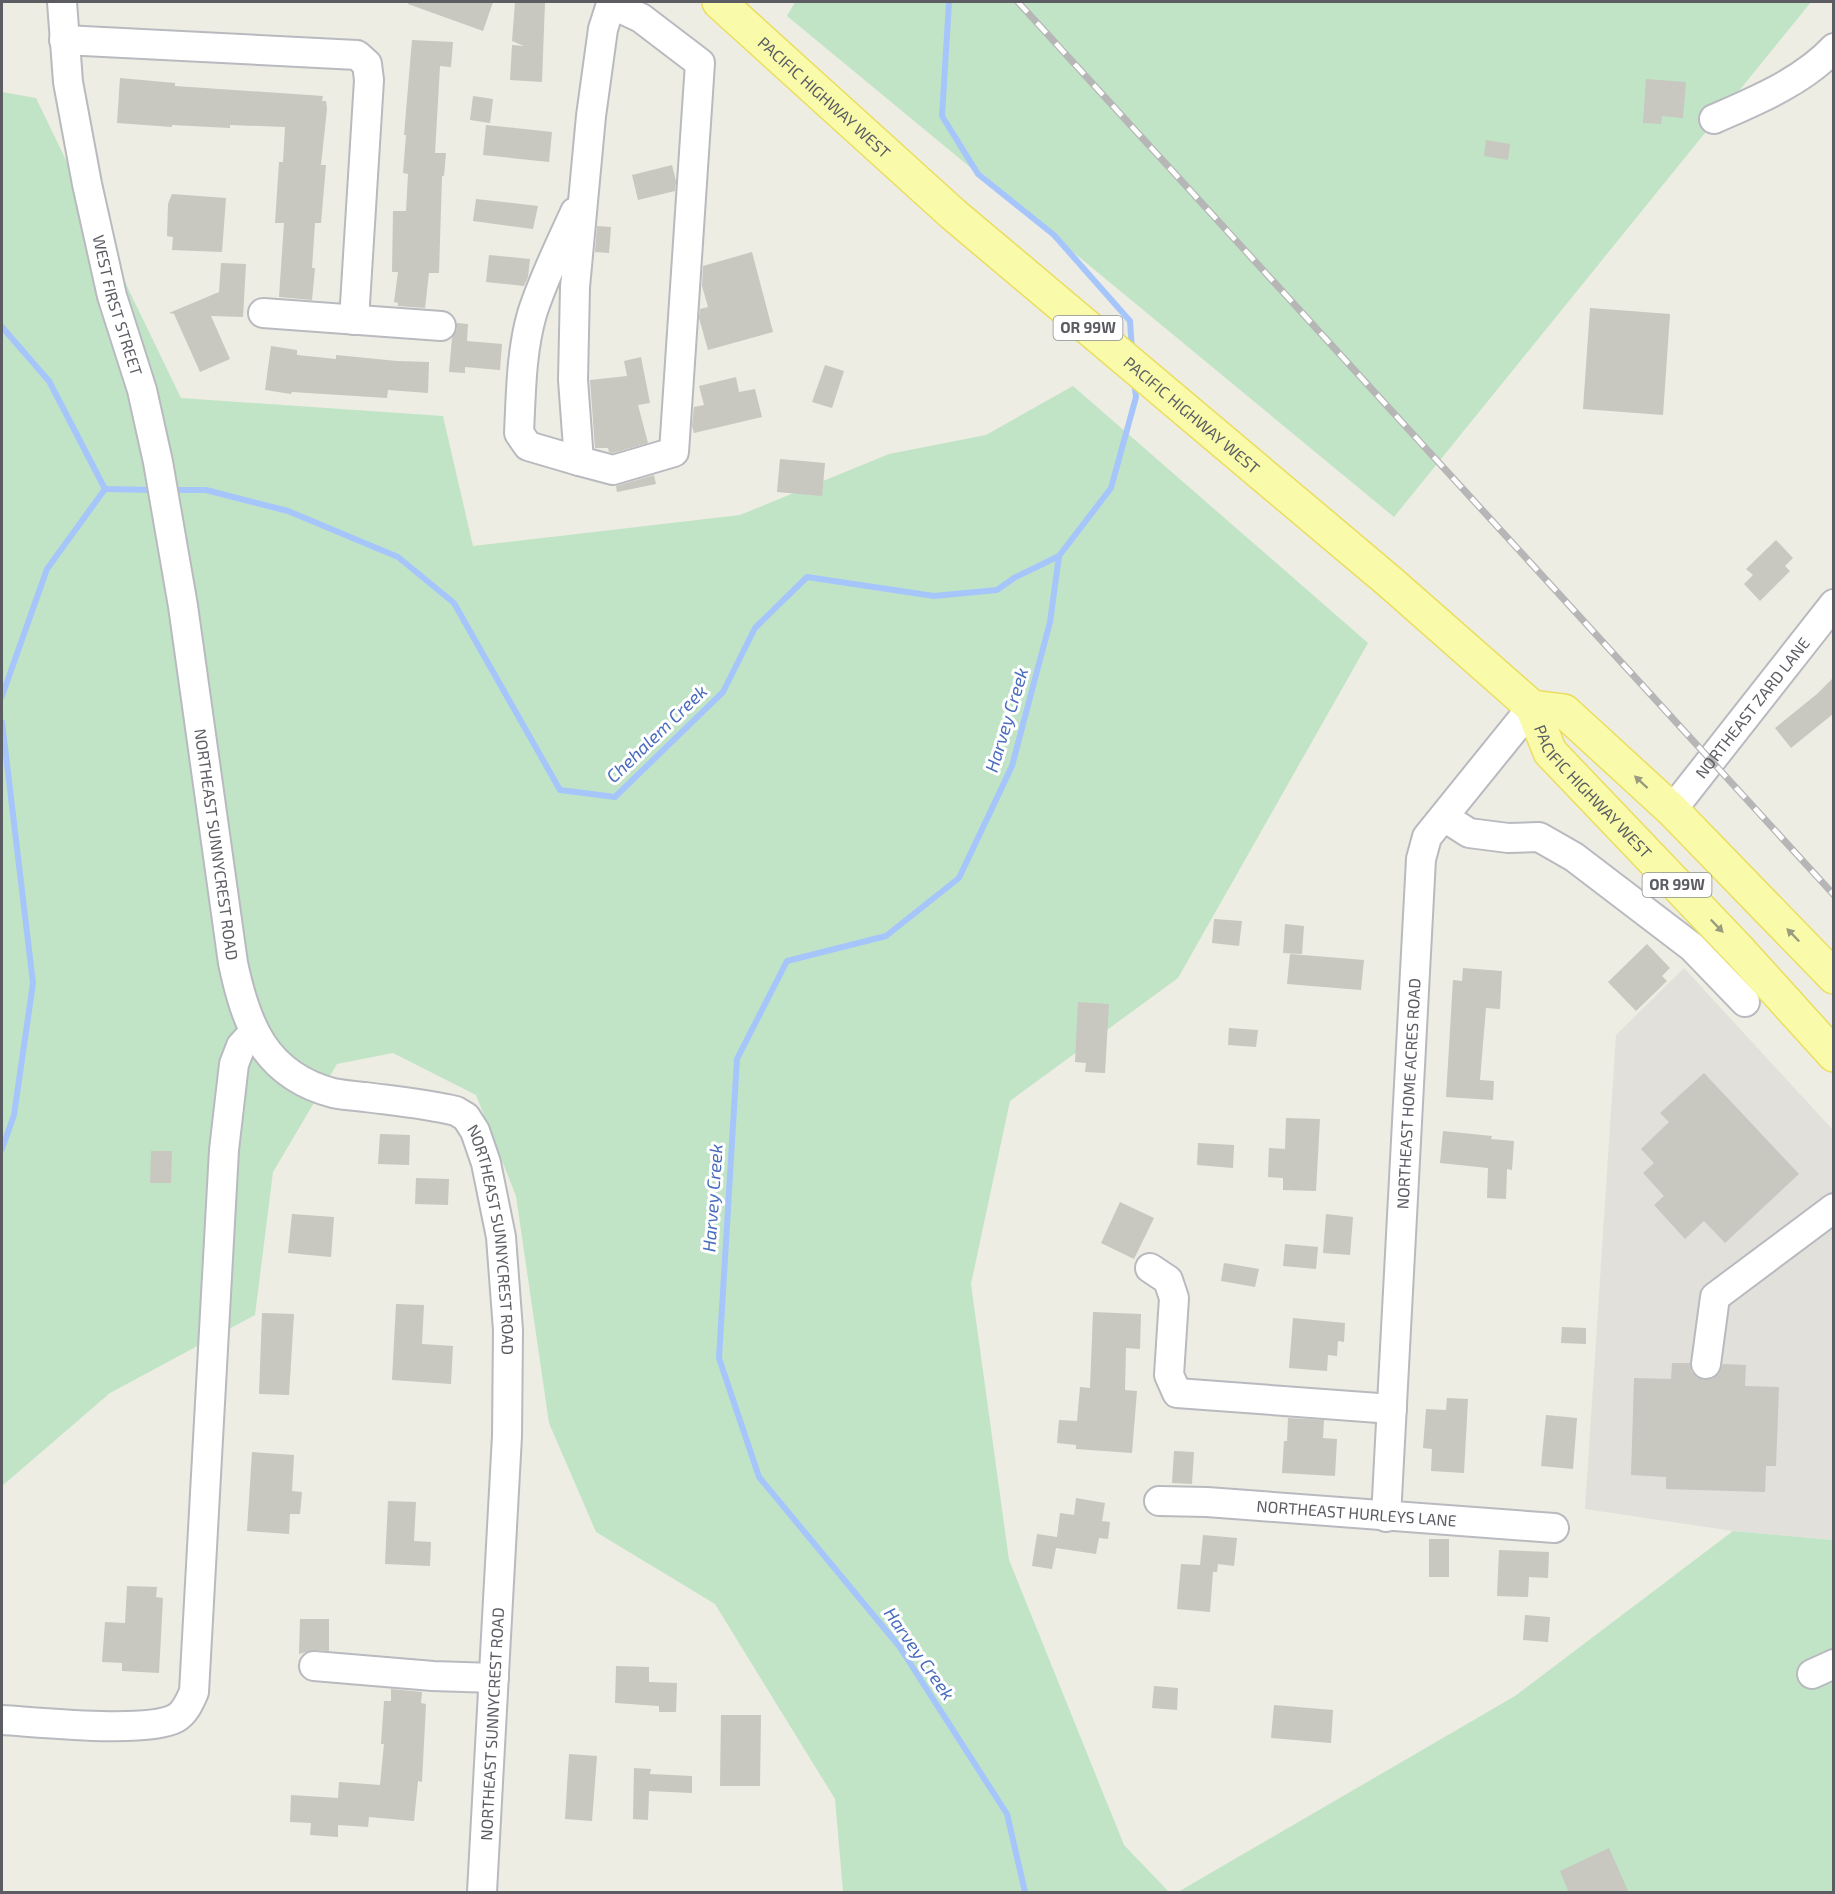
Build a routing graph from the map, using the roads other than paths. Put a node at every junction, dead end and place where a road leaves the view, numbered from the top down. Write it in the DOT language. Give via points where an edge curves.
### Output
graph roads {
  1 [pos="62,2"];
  2 [pos="719,2"];
  3 [pos="611,3"];
  4 [pos="64,40"];
  5 [pos="1833,48"];
  6 [pos="1714,118"];
  7 [pos="583,196"];
  8 [pos="263,313"];
  9 [pos="354,320"];
  10 [pos="441,326"];
  11 [pos="579,461"];
  12 [pos="1833,604"];
  13 [pos="183,606"];
  14 [pos="1532,707"];
  15 [pos="1672,810"];
  16 [pos="1444,817"];
  17 [pos="1833,977"];
  18 [pos="1745,1002"];
  19 [pos="254,1032"];
  20 [pos="1833,1055"];
  21 [pos="1833,1208"];
  22 [pos="1150,1269"];
  23 [pos="1706,1364"];
  24 [pos="1392,1409"];
  25 [pos="1159,1501"];
  26 [pos="1386,1517"];
  27 [pos="1554,1528"];
  28 [pos="314,1666"];
  29 [pos="494,1678"];
  30 [pos="2,1720"];
  31 [pos="482,1893"];
  1 -- 4 [label="street, WEST FIRST STREET"];
  2 -- 14 [label="main road, PACIFIC HIGHWAY WEST / OR 99W" via="953,214 1390,582"];
  3 -- 7 [label="street" via="603,29"];
  3 -- 11 [label="street" via="641,18 700,63 675,440 674,452 614,470"];
  4 -- 9 [label="street" via="357,55 367,64"];
  4 -- 13 [label="street, WEST FIRST STREET" via="87,184 112,296 142,390"];
  5 -- 6 [label="street" via="1801,75 1764,97"];
  7 -- 11 [label="street" via="573,368"];
  7 -- 11 [label="street" via="532,315 524,358 519,433 528,446"];
  8 -- 9 [label="street"];
  9 -- 10 [label="street"];
  12 -- 15 [label="street, NORTHEAST ZARD LANE"];
  13 -- 19 [label="street, NORTHEAST SUNNYCREST ROAD" via="233,963 240,1001"];
  15 -- 14 [label="main road, PACIFIC HIGHWAY WEST / OR 99W, one-way" via="1564,711"];
  14 -- 16 [label="street, NORTHEAST HOME ACRES ROAD"];
  14 -- 20 [label="main road, PACIFIC HIGHWAY WEST / OR 99W, one-way" via="1550,752"];
  17 -- 15 [label="main road, PACIFIC HIGHWAY WEST / OR 99W, one-way"];
  16 -- 18 [label="street" via="1469,833 1539,837 1575,857 1692,947"];
  16 -- 24 [label="street, NORTHEAST HOME ACRES ROAD" via="1427,837 1421,859"];
  19 -- 29 [label="street, NORTHEAST SUNNYCREST ROAD" via="283,1068 303,1081 333,1093 456,1111 466,1117 475,1131 486,1163 501,1237 508,1330 507,1436"];
  19 -- 30 [label="street" via="241,1047 234,1064 224,1150 194,1692 177,1718 150,1725"];
  21 -- 23 [label="street" via="1715,1297"];
  22 -- 24 [label="street" via="1168,1280 1174,1298 1169,1375 1177,1393"];
  24 -- 26 [label="street, NORTHEAST HOME ACRES ROAD"];
  25 -- 26 [label="street, NORTHEAST HURLEYS LANE"];
  26 -- 27 [label="street, NORTHEAST HURLEYS LANE"];
  28 -- 29 [label="street"];
  29 -- 31 [label="street, NORTHEAST SUNNYCREST ROAD"];
}
